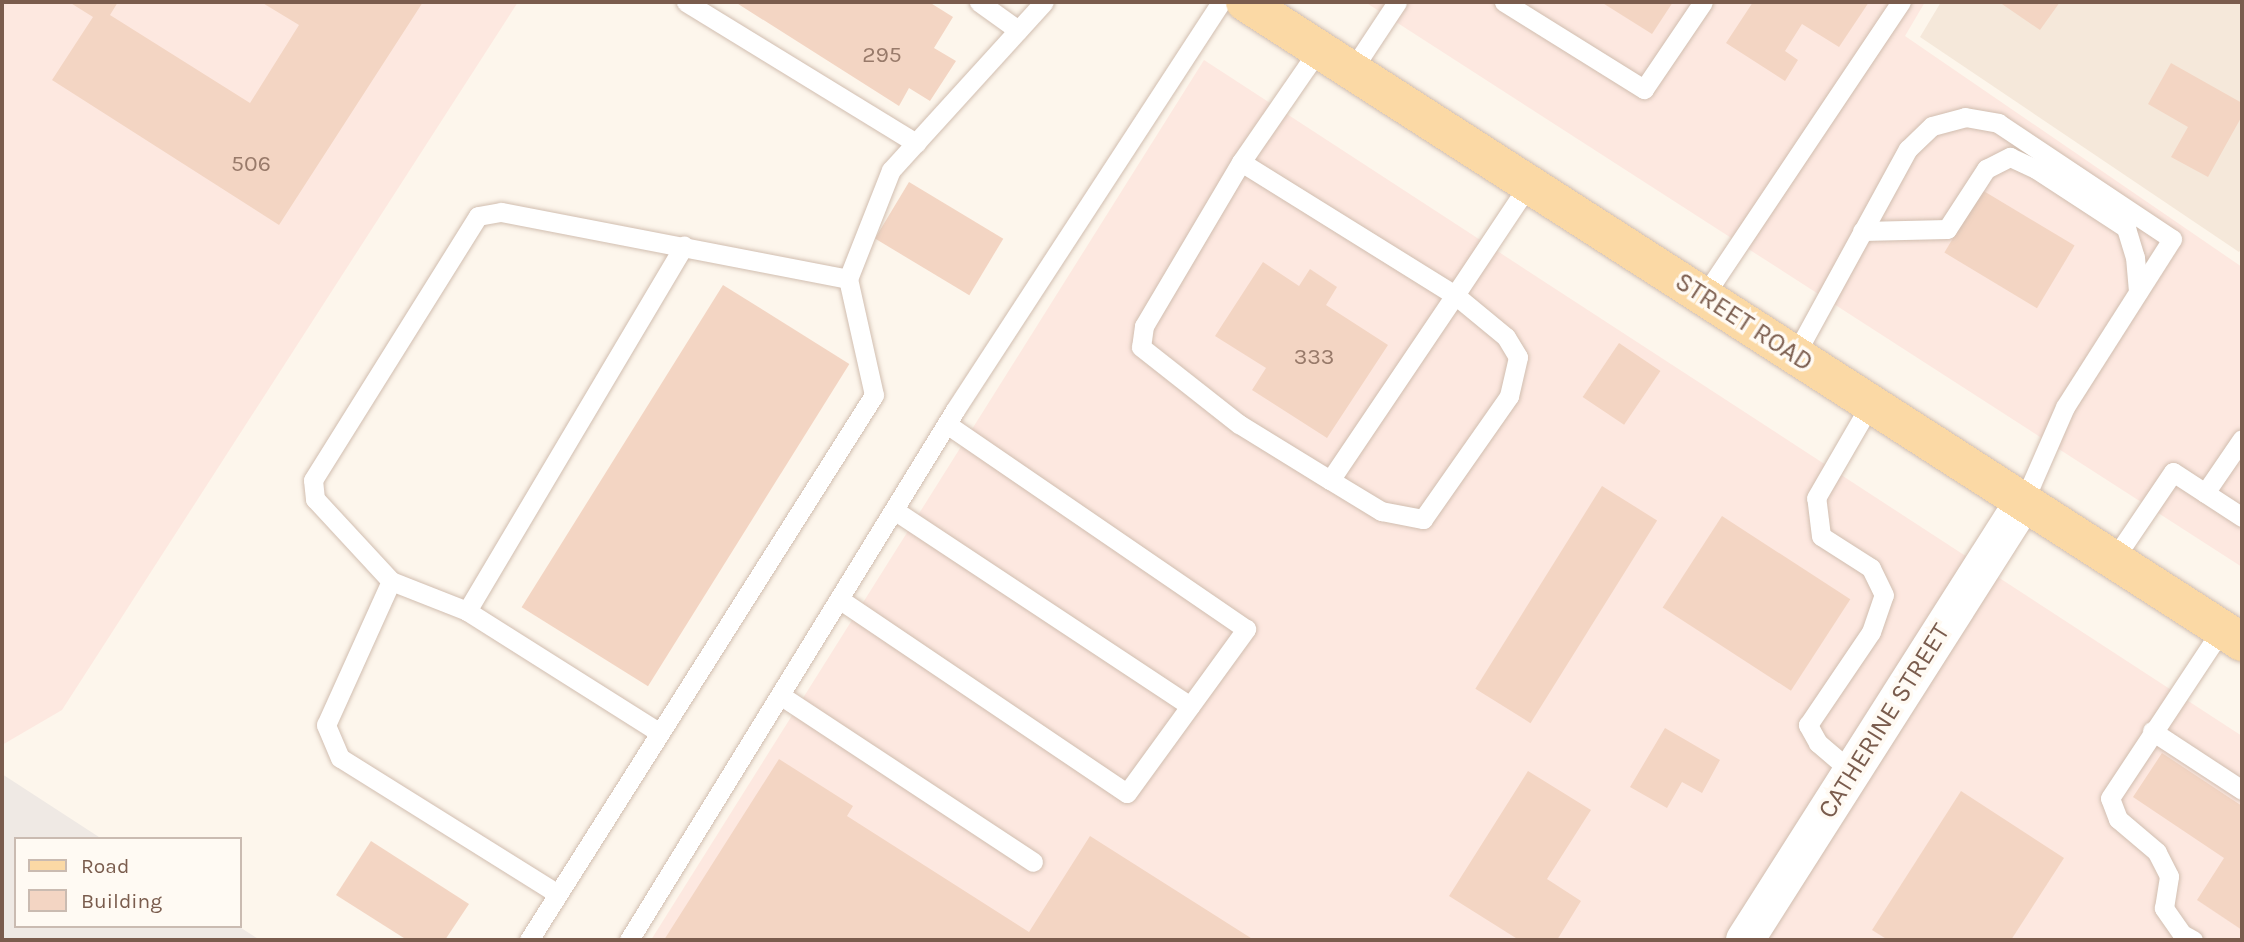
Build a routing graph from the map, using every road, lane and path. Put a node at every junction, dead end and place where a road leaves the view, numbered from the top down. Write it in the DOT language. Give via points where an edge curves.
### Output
graph roads {
  1 [pos="686,2"];
  2 [pos="979,2"];
  3 [pos="1044,2"];
  4 [pos="1221,2"];
  5 [pos="1245,2"];
  6 [pos="1397,2"];
  7 [pos="1504,2"];
  8 [pos="1703,2"];
  9 [pos="1901,2"];
  10 [pos="1018,30"];
  11 [pos="1319,49"];
  12 [pos="1352,70"];
  13 [pos="916,143"];
  14 [pos="1241,162"];
  15 [pos="1529,184"];
  16 [pos="1862,231"];
  17 [pos="684,245"];
  18 [pos="848,279"];
  19 [pos="2138,292"];
  20 [pos="1455,295"];
  21 [pos="1704,296"];
  22 [pos="1795,355"];
  23 [pos="1871,403"];
  24 [pos="947,424"];
  25 [pos="2242,439"];
  26 [pos="1330,480"];
  27 [pos="2205,493"];
  28 [pos="2024,501"];
  29 [pos="894,510"];
  30 [pos="2242,517"];
  31 [pos="2114,559"];
  32 [pos="391,581"];
  33 [pos="839,599"];
  34 [pos="467,611"];
  35 [pos="2232,636"];
  36 [pos="780,695"];
  37 [pos="1190,706"];
  38 [pos="2152,731"];
  39 [pos="660,733"];
  40 [pos="1852,772"];
  41 [pos="2242,790"];
  42 [pos="1032,862"];
  43 [pos="558,894"];
  44 [pos="529,940"];
  45 [pos="629,940"];
  46 [pos="1745,940"];
  47 [pos="2193,940"];
  1 -- 13 [label="lane"];
  2 -- 10 [label="lane"];
  3 -- 10 [label="lane"];
  4 -- 24 [label="lane"];
  5 -- 11 [label="main road, STREET ROAD"];
  6 -- 12 [label="lane"];
  7 -- 8 [label="lane" via="1644,89"];
  9 -- 21 [label="lane"];
  10 -- 13 [label="lane"];
  11 -- 12 [label="main road, STREET ROAD"];
  11 -- 14 [label="lane"];
  12 -- 15 [label="main road, STREET ROAD"];
  13 -- 18 [label="lane" via="891,170"];
  14 -- 20 [label="lane"];
  14 -- 26 [label="lane" via="1144,326 1142,347 1240,424"];
  15 -- 20 [label="lane"];
  15 -- 21 [label="main road, STREET ROAD"];
  16 -- 19 [label="lane" via="1947,229 1986,169 2010,157 2126,228 2135,257"];
  16 -- 19 [label="lane" via="1908,149 1932,126 1965,117 1998,123 2172,239"];
  16 -- 22 [label="lane"];
  17 -- 18 [label="lane"];
  17 -- 32 [label="lane" via="501,212 478,216 313,480 315,499"];
  17 -- 34 [label="lane"];
  18 -- 39 [label="lane" via="874,395"];
  19 -- 28 [label="lane" via="2065,407"];
  20 -- 26 [label="lane"];
  20 -- 26 [label="lane" via="1506,337 1518,357 1509,396 1423,519 1381,511"];
  21 -- 22 [label="main road, STREET ROAD"];
  22 -- 23 [label="main road, STREET ROAD"];
  23 -- 28 [label="main road, STREET ROAD"];
  23 -- 40 [label="lane" via="1816,498 1821,536 1871,568 1884,595 1871,632 1808,725 1818,743"];
  24 -- 29 [label="lane"];
  24 -- 37 [label="lane" via="1246,629"];
  25 -- 27 [label="lane"];
  27 -- 30 [label="lane"];
  27 -- 31 [label="lane" via="2173,472"];
  28 -- 31 [label="main road, STREET ROAD"];
  28 -- 40 [label="street, CATHERINE STREET"];
  29 -- 33 [label="lane"];
  29 -- 37 [label="lane"];
  31 -- 35 [label="main road, STREET ROAD"];
  32 -- 34 [label="lane"];
  32 -- 43 [label="lane" via="326,724 341,758"];
  33 -- 36 [label="lane"];
  33 -- 37 [label="lane" via="1127,793"];
  34 -- 39 [label="lane"];
  35 -- 38 [label="lane"];
  36 -- 42 [label="lane"];
  36 -- 45 [label="lane"];
  38 -- 41 [label="lane"];
  38 -- 47 [label="lane" via="2110,798 2118,819 2157,852 2169,876 2164,908 2182,934"];
  39 -- 43 [label="lane"];
  40 -- 46 [label="street, CATHERINE STREET"];
  43 -- 44 [label="lane"];
}
